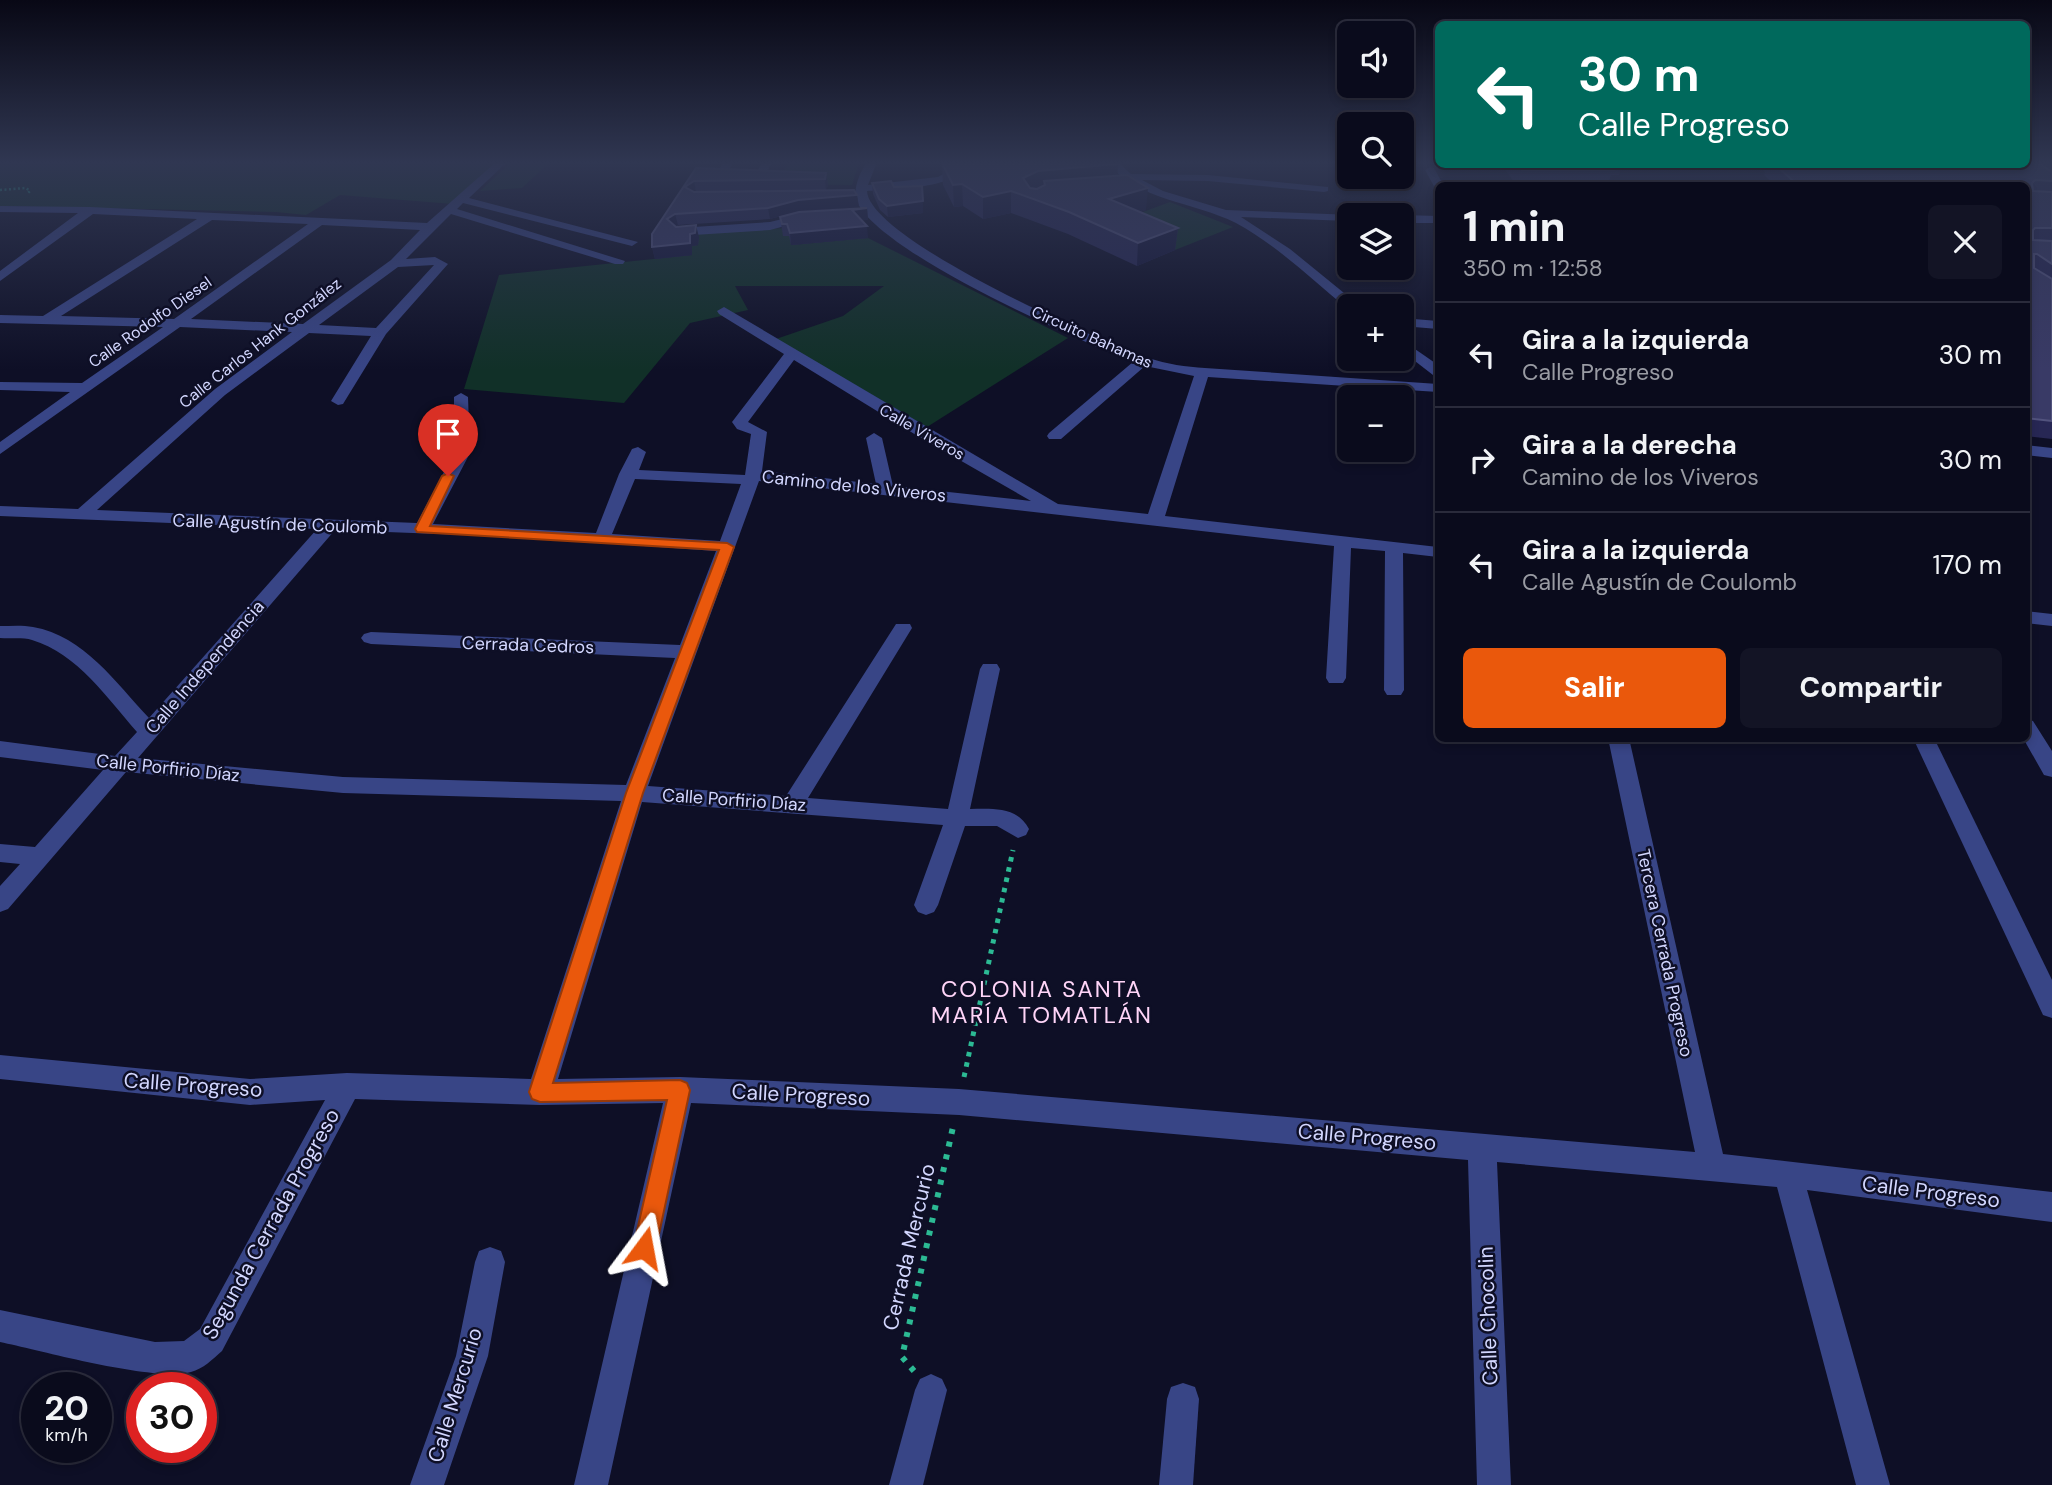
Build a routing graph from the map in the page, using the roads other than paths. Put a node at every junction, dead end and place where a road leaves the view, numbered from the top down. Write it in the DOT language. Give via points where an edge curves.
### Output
graph roads {
  1 [pos="61,231"];
  2 [pos="186,231"];
  3 [pos="306,231"];
  4 [pos="426,231"];
  5 [pos="519,231"];
  6 [pos="589,231"];
  7 [pos="689,231"];
  8 [pos="888,231"];
  9 [pos="1258,231"];
  10 [pos="678,232"];
  11 [pos="632,242"];
  12 [pos="619,261"];
  13 [pos="395,263"];
  14 [pos="0,277"];
  15 [pos="1338,294"];
  16 [pos="724,311"];
  17 [pos="0,319"];
  18 [pos="46,320"];
  19 [pos="181,323"];
  20 [pos="1414,323"];
  21 [pos="1435,324"];
  22 [pos="305,328"];
  23 [pos="380,332"];
  24 [pos="791,354"];
  25 [pos="1414,354"];
  26 [pos="1141,362"];
  27 [pos="1435,371"];
  28 [pos="1202,372"];
  29 [pos="0,386"];
  30 [pos="87,388"];
  31 [pos="1435,388"];
  32 [pos="461,397"];
  33 [pos="338,401"];
  34 [pos="1055,436"];
  35 [pos="874,438"];
  36 [pos="0,449"];
  37 [pos="2030,450"];
  38 [pos="638,452"];
  39 [pos="2052,453"];
  40 [pos="627,474"];
  41 [pos="752,477"];
  42 [pos="885,489"];
  43 [pos="1055,508"];
  44 [pos="0,511"];
  45 [pos="80,516"];
  46 [pos="1155,520"];
  47 [pos="328,527"];
  48 [pos="422,529"];
  49 [pos="601,538"];
  50 [pos="1343,540"];
  51 [pos="727,547"];
  52 [pos="1394,547"];
  53 [pos="1435,552"];
  54 [pos="2030,617"];
  55 [pos="2052,620"];
  56 [pos="903,628"];
  57 [pos="0,632"];
  58 [pos="371,638"];
  59 [pos="686,652"];
  60 [pos="990,669"];
  61 [pos="1336,678"];
  62 [pos="1394,690"];
  63 [pos="149,732"];
  64 [pos="2030,733"];
  65 [pos="1619,742"];
  66 [pos="1925,742"];
  67 [pos="0,749"];
  68 [pos="120,764"];
  69 [pos="2052,769"];
  70 [pos="634,793"];
  71 [pos="793,804"];
  72 [pos="957,818"];
  73 [pos="1018,829"];
  74 [pos="0,853"];
  75 [pos="40,856"];
  76 [pos="0,902"];
  77 [pos="926,905"];
  78 [pos="2052,1006"];
  79 [pos="0,1068"];
  80 [pos="347,1086"];
  81 [pos="680,1090"];
  82 [pos="540,1092"];
  83 [pos="1482,1147"];
  84 [pos="1712,1167"];
  85 [pos="1788,1174"];
  86 [pos="2052,1208"];
  87 [pos="490,1262"];
  88 [pos="0,1326"];
  89 [pos="931,1390"];
  90 [pos="1183,1399"];
  91 [pos="427,1485"];
  92 [pos="591,1485"];
  93 [pos="906,1485"];
  94 [pos="1176,1485"];
  95 [pos="1494,1485"];
  96 [pos="1873,1485"];
  1 -- 14 [label="street"];
  2 -- 18 [label="street"];
  3 -- 19 [label="street, Calle Rodolfo Diesel"];
  4 -- 13 [label="street, Calle Carlos Hank González"];
  5 -- 12 [label="street"];
  6 -- 11 [label="street"];
  7 -- 10 [label="street"];
  8 -- 26 [label="street, Circuito Bahamas" via="1010,300"];
  9 -- 15 [label="street"];
  13 -- 22 [label="street, Calle Carlos Hank González"];
  13 -- 23 [label="street" via="442,264"];
  16 -- 24 [label="street, Calle Viveros"];
  17 -- 18 [label="street"];
  18 -- 19 [label="street"];
  19 -- 22 [label="street"];
  19 -- 30 [label="street, Calle Rodolfo Diesel"];
  20 -- 21 [label="street"];
  22 -- 23 [label="street"];
  22 -- 45 [label="street, Calle Carlos Hank González" via="220,392"];
  23 -- 33 [label="street"];
  24 -- 41 [label="street" via="740,422 759,432"];
  24 -- 43 [label="street, Calle Viveros"];
  25 -- 27 [label="street"];
  26 -- 28 [label="street, Circuito Bahamas"];
  26 -- 34 [label="street"];
  28 -- 31 [label="street, Circuito Bahamas"];
  28 -- 46 [label="street"];
  29 -- 30 [label="street"];
  30 -- 36 [label="street, Calle Rodolfo Diesel"];
  32 -- 48 [label="street" via="462,453"];
  35 -- 42 [label="street"];
  37 -- 39 [label="street"];
  38 -- 40 [label="street"];
  40 -- 41 [label="street"];
  40 -- 49 [label="street"];
  41 -- 42 [label="street, Camino de los Viveros"];
  41 -- 51 [label="street, Camino de los Viveros"];
  42 -- 43 [label="street, Camino de los Viveros"];
  43 -- 46 [label="street, Camino de los Viveros"];
  44 -- 45 [label="street, Calle Agustín de Coulomb"];
  45 -- 47 [label="street, Calle Agustín de Coulomb"];
  46 -- 50 [label="street, Camino de los Viveros"];
  47 -- 48 [label="street, Calle Agustín de Coulomb"];
  47 -- 63 [label="street, Calle Independencia"];
  48 -- 49 [label="street, Calle Agustín de Coulomb"];
  49 -- 51 [label="street, Calle Agustín de Coulomb"];
  50 -- 52 [label="street, Camino de los Viveros"];
  50 -- 61 [label="street"];
  51 -- 59 [label="street, Camino de los Viveros"];
  52 -- 53 [label="street, Camino de los Viveros"];
  52 -- 62 [label="street"];
  54 -- 55 [label="street"];
  56 -- 71 [label="street"];
  57 -- 63 [label="street" via="32,633 63,645 89,666"];
  58 -- 59 [label="street, Cerrada Cedros"];
  59 -- 70 [label="street, Camino de los Viveros"];
  60 -- 72 [label="street"];
  63 -- 68 [label="street, Calle Independencia"];
  64 -- 69 [label="street"];
  65 -- 84 [label="street, Tercera Cerrada Progreso"];
  66 -- 78 [label="street"];
  67 -- 68 [label="street, Calle Porfirio Díaz"];
  68 -- 70 [label="street, Calle Porfirio Díaz" via="343,785"];
  68 -- 75 [label="street, Calle Independencia"];
  70 -- 71 [label="street, Calle Porfirio Díaz"];
  70 -- 82 [label="street, Camino de los Viveros"];
  71 -- 72 [label="street, Calle Porfirio Díaz"];
  72 -- 73 [label="street, Calle Porfirio Díaz" via="1002,817"];
  72 -- 77 [label="street"];
  74 -- 75 [label="street"];
  75 -- 76 [label="street, Calle Independencia"];
  79 -- 80 [label="street, Calle Progreso" via="250,1092"];
  80 -- 82 [label="street, Calle Progreso"];
  80 -- 88 [label="street, Segunda Cerrada Progreso" via="211,1340 190,1357 155,1358"];
  81 -- 82 [label="street, Calle Progreso"];
  81 -- 83 [label="street, Calle Progreso" via="959,1102"];
  81 -- 92 [label="street"];
  83 -- 84 [label="street, Calle Progreso"];
  83 -- 95 [label="street, Calle Chocolin"];
  84 -- 85 [label="street, Calle Progreso"];
  85 -- 86 [label="street, Calle Progreso"];
  85 -- 96 [label="street"];
  87 -- 91 [label="street, Calle Mercurio" via="472,1356"];
  89 -- 93 [label="street"];
  90 -- 94 [label="street"];
}
